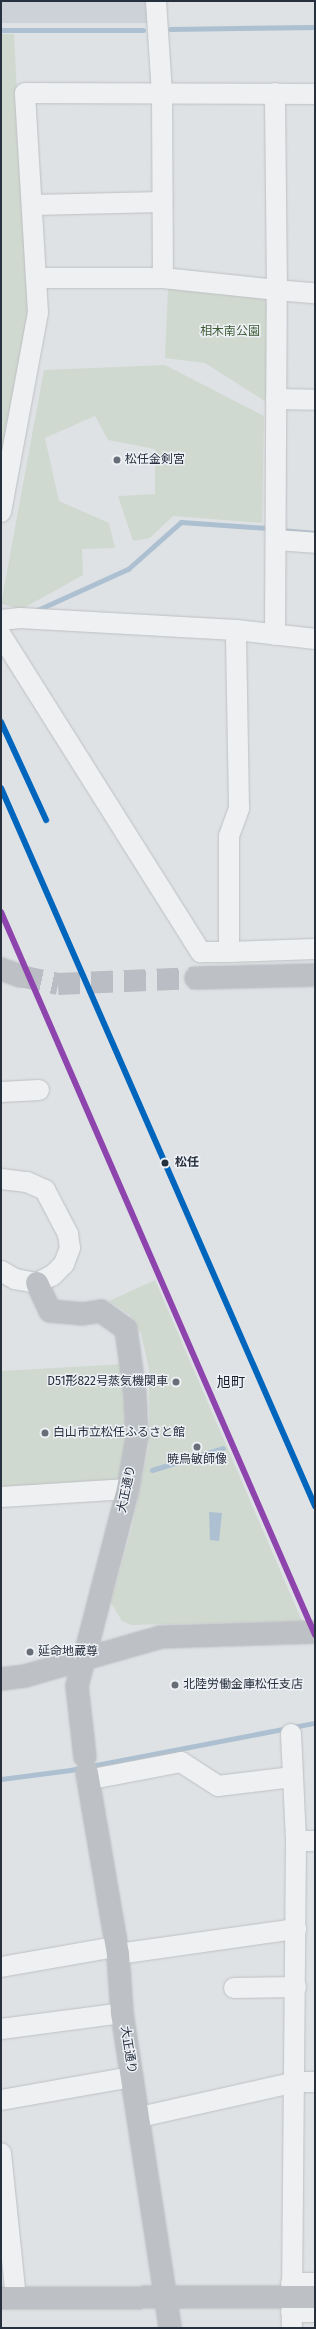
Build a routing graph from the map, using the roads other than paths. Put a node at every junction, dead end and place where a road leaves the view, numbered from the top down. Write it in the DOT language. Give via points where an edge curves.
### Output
graph roads {
  1 [pos="156,1"];
  2 [pos="275,93"];
  3 [pos="162,94"];
  4 [pos="315,94"];
  5 [pos="162,202"];
  6 [pos="34,205"];
  7 [pos="37,278"];
  8 [pos="163,278"];
  9 [pos="277,290"];
  10 [pos="315,293"];
  11 [pos="276,399"];
  12 [pos="315,400"];
  13 [pos="1,512"];
  14 [pos="276,540"];
  15 [pos="315,543"];
  16 [pos="1,620"];
  17 [pos="236,630"];
  18 [pos="275,634"];
  19 [pos="1,635"];
  20 [pos="315,639"];
  21 [pos="315,949"];
  22 [pos="229,952"];
  23 [pos="315,975"];
  24 [pos="196,978"];
  25 [pos="39,1090"];
  26 [pos="1,1092"];
  27 [pos="4,1180"];
  28 [pos="1,1271"];
  29 [pos="37,1283"];
  30 [pos="128,1489"];
  31 [pos="1,1497"];
  32 [pos="315,1632"];
  33 [pos="85,1657"];
  34 [pos="1,1679"];
  35 [pos="291,1734"];
  36 [pos="86,1770"];
  37 [pos="292,1777"];
  38 [pos="306,1841"];
  39 [pos="296,1929"];
  40 [pos="117,1951"];
  41 [pos="1,1967"];
  42 [pos="296,1987"];
  43 [pos="234,1988"];
  44 [pos="122,2013"];
  45 [pos="1,2029"];
  46 [pos="132,2077"];
  47 [pos="306,2082"];
  48 [pos="1,2100"];
  49 [pos="140,2117"];
  50 [pos="1,2153"];
  51 [pos="315,2284"];
  52 [pos="315,2297"];
  53 [pos="8,2298"];
  54 [pos="166,2298"];
  55 [pos="291,2305"];
  56 [pos="315,2312"];
  57 [pos="170,2328"];
  1 -- 3 [label="street"];
  2 -- 3 [label="street"];
  2 -- 4 [label="street"];
  2 -- 9 [label="street"];
  3 -- 5 [label="street"];
  3 -- 6 [label="street" via="25,93"];
  5 -- 6 [label="street"];
  5 -- 8 [label="street"];
  6 -- 7 [label="street"];
  7 -- 8 [label="street"];
  7 -- 13 [label="street" via="38,314"];
  8 -- 9 [label="street"];
  9 -- 10 [label="street"];
  9 -- 11 [label="street"];
  11 -- 12 [label="street"];
  11 -- 14 [label="street"];
  14 -- 15 [label="street"];
  14 -- 18 [label="street"];
  16 -- 17 [label="street" via="20,618"];
  17 -- 18 [label="street"];
  17 -- 22 [label="street" via="239,808 229,836"];
  18 -- 20 [label="street"];
  19 -- 22 [label="street" via="201,952"];
  21 -- 22 [label="street"];
  23 -- 24 [label="street"];
  25 -- 26 [label="street"];
  27 -- 29 [label="street" via="45,1190 68,1234 70,1248 64,1264 54,1275"];
  28 -- 29 [label="street" via="15,1279"];
  29 -- 30 [label="street, 大正通り" via="50,1311 82,1314 101,1311 126,1329 136,1437"];
  30 -- 31 [label="street"];
  30 -- 33 [label="street, 大正通り"];
  32 -- 33 [label="street" via="162,1637"];
  33 -- 34 [label="street" via="25,1676"];
  33 -- 36 [label="street, 大正通り" via="77,1686"];
  35 -- 37 [label="street"];
  36 -- 37 [label="street" via="181,1762 218,1786"];
  36 -- 40 [label="street, 大正通り"];
  37 -- 38 [label="street"];
  38 -- 39 [label="street"];
  39 -- 40 [label="street"];
  39 -- 42 [label="street"];
  40 -- 41 [label="street"];
  40 -- 44 [label="street, 大正通り"];
  42 -- 43 [label="street"];
  42 -- 47 [label="street"];
  44 -- 45 [label="street"];
  44 -- 46 [label="street, 大正通り"];
  46 -- 48 [label="street"];
  46 -- 49 [label="street, 大正通り"];
  47 -- 49 [label="street"];
  47 -- 55 [label="street"];
  49 -- 54 [label="street, 大正通り"];
  50 -- 53 [label="street"];
  51 -- 55 [label="street"];
  52 -- 55 [label="street"];
  53 -- 54 [label="street"];
  54 -- 55 [label="street"];
  54 -- 57 [label="street, 大正通り"];
  55 -- 56 [label="street"];
}
